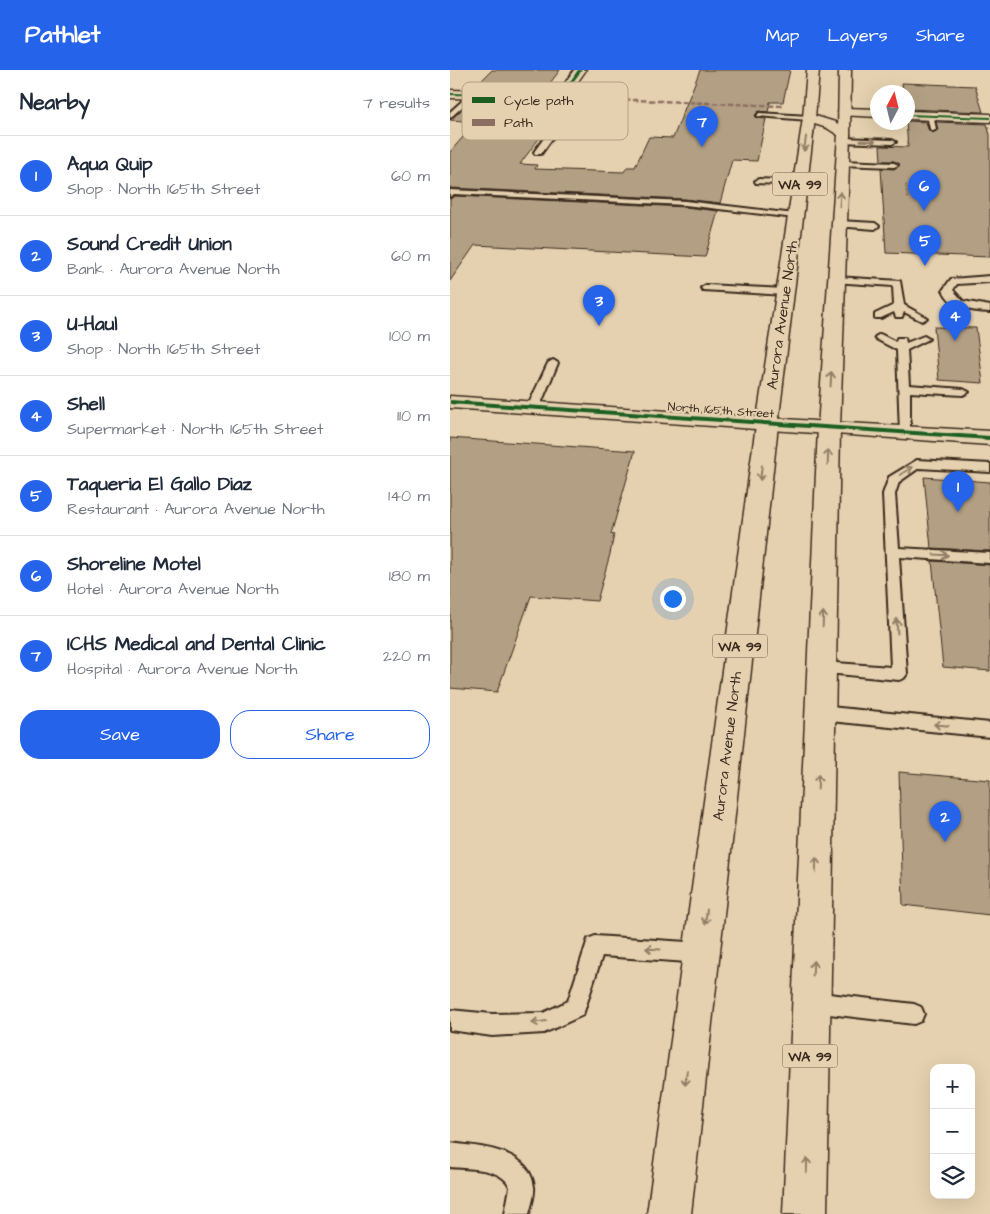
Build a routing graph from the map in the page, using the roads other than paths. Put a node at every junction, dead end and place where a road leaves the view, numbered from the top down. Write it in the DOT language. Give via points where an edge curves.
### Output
graph roads {
  1 [pos="580,70"];
  2 [pos="813,70"];
  3 [pos="844,70"];
  4 [pos="572,82"];
  5 [pos="810,96"];
  6 [pos="462,105"];
  7 [pos="844,112"];
  8 [pos="870,113"];
  9 [pos="759,115"];
  10 [pos="915,115"];
  11 [pos="450,116"];
  12 [pos="930,116"];
  13 [pos="809,118"];
  14 [pos="990,118"];
  15 [pos="934,129"];
  16 [pos="843,138"];
  17 [pos="547,140"];
  18 [pos="892,142"];
  19 [pos="538,152"];
  20 [pos="842,163"];
  21 [pos="894,165"];
  22 [pos="758,181"];
  23 [pos="800,183"];
  24 [pos="450,195"];
  25 [pos="795,216"];
  26 [pos="839,224"];
  27 [pos="875,226"];
  28 [pos="990,279"];
  29 [pos="836,280"];
  30 [pos="706,288"];
  31 [pos="785,292"];
  32 [pos="990,309"];
  33 [pos="899,312"];
  34 [pos="878,316"];
  35 [pos="922,318"];
  36 [pos="880,337"];
  37 [pos="924,339"];
  38 [pos="901,343"];
  39 [pos="552,363"];
  40 [pos="904,388"];
  41 [pos="963,392"];
  42 [pos="450,402"];
  43 [pos="532,408"];
  44 [pos="767,424"];
  45 [pos="829,428"];
  46 [pos="906,433"];
  47 [pos="990,438"];
  48 [pos="990,468"];
  49 [pos="892,552"];
  50 [pos="990,558"];
  51 [pos="822,668"];
  52 [pos="820,713"];
  53 [pos="990,730"];
  54 [pos="702,953"];
  55 [pos="812,1002"];
  56 [pos="914,1014"];
  57 [pos="450,1020"];
  58 [pos="450,1155"];
  59 [pos="517,1214"];
  60 [pos="669,1214"];
  61 [pos="805,1214"];
  1 -- 4 [label="main road"];
  2 -- 5 [label="main road, Aurora Avenue North / WA 99"];
  3 -- 7 [label="main road, WA 99"];
  5 -- 7 [label="main road"];
  5 -- 13 [label="main road, Aurora Avenue North / WA 99"];
  6 -- 11 [label="lane"];
  7 -- 8 [label="main road"];
  7 -- 16 [label="main road, WA 99"];
  9 -- 13 [label="lane"];
  10 -- 12 [label="main road"];
  12 -- 14 [label="main road"];
  12 -- 15 [label="lane"];
  13 -- 16 [label="main road" via="831,126"];
  13 -- 23 [label="main road, Aurora Avenue North / WA 99, one-way"];
  16 -- 18 [label="lane, one-way"];
  16 -- 20 [label="main road, WA 99"];
  17 -- 19 [label="lane"];
  20 -- 21 [label="lane"];
  26 -- 20 [label="main road, WA 99, one-way"];
  22 -- 23 [label="lane"];
  23 -- 25 [label="main road, Aurora Avenue North / WA 99"];
  24 -- 25 [label="lane" via="452,192 685,203"];
  25 -- 31 [label="main road, Aurora Avenue North / WA 99"];
  26 -- 27 [label="lane"];
  26 -- 29 [label="main road, WA 99"];
  28 -- 32 [label="lane" via="954,281 948,290 949,296 960,303"];
  29 -- 33 [label="lane" via="897,279"];
  45 -- 29 [label="main road, WA 99, one-way"];
  30 -- 31 [label="lane"];
  31 -- 44 [label="main road, Aurora Avenue North / WA 99"];
  33 -- 34 [label="lane"];
  33 -- 35 [label="lane"];
  36 -- 38 [label="lane"];
  37 -- 38 [label="lane"];
  38 -- 40 [label="lane"];
  39 -- 43 [label="lane"];
  40 -- 41 [label="lane"];
  40 -- 46 [label="lane"];
  42 -- 43 [label="main road, North 165th Street"];
  43 -- 44 [label="main road, North 165th Street"];
  44 -- 45 [label="main road, North 165th Street"];
  44 -- 54 [label="main road, Aurora Avenue North / WA 99, one-way"];
  45 -- 46 [label="main road, North 165th Street"];
  51 -- 45 [label="main road, WA 99, one-way"];
  46 -- 47 [label="main road, North 165th Street"];
  49 -- 48 [label="lane, one-way" via="889,494 893,480 917,464"];
  49 -- 50 [label="lane, one-way"];
  51 -- 49 [label="lane, one-way" via="900,674"];
  51 -- 52 [label="main road, WA 99"];
  53 -- 52 [label="lane, one-way"];
  55 -- 52 [label="main road, WA 99, one-way"];
  54 -- 57 [label="lane, one-way" via="595,946 576,1008 544,1023 492,1025"];
  54 -- 60 [label="main road, Aurora Avenue North / WA 99, one-way"];
  55 -- 56 [label="lane"];
  61 -- 55 [label="main road, WA 99, one-way"];
  58 -- 59 [label="lane" via="496,1162 517,1174 522,1188"];
}
